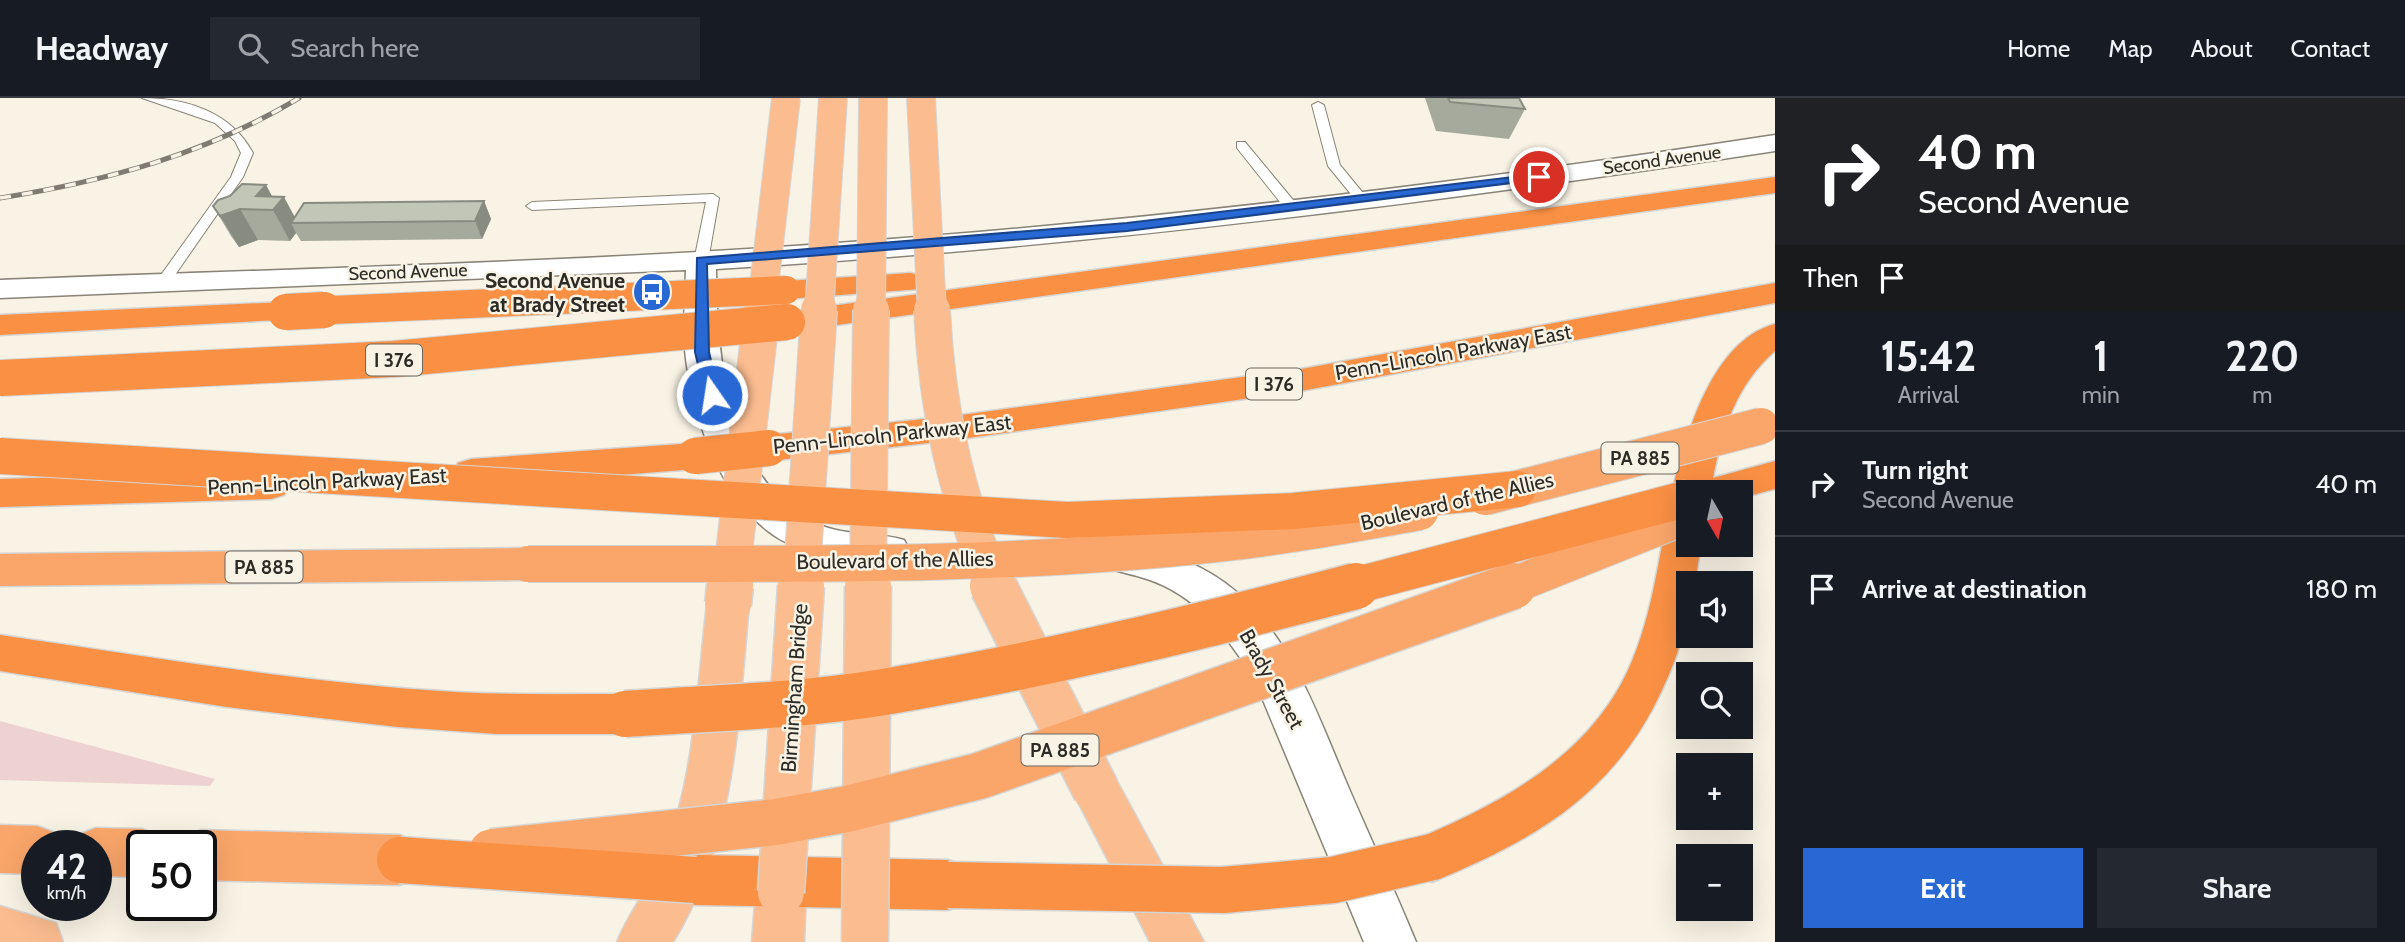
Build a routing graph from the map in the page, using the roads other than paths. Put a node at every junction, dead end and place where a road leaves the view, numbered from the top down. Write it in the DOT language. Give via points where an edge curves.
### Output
graph roads {
  1 [pos="148,98"];
  2 [pos="786,98"];
  3 [pos="833,98"];
  4 [pos="873,98"];
  5 [pos="921,98"];
  6 [pos="1318,105"];
  7 [pos="1775,143"];
  8 [pos="1241,145"];
  9 [pos="1775,185"];
  10 [pos="1363,201"];
  11 [pos="532,206"];
  12 [pos="1293,209"];
  13 [pos="1407,237"];
  14 [pos="701,261"];
  15 [pos="163,282"];
  16 [pos="0,289"];
  17 [pos="1775,293"];
  18 [pos="0,325"];
  19 [pos="1775,334"];
  20 [pos="0,378"];
  21 [pos="1768,425"];
  22 [pos="0,456"];
  23 [pos="1775,478"];
  24 [pos="1693,480"];
  25 [pos="1754,483"];
  26 [pos="1754,488"];
  27 [pos="1518,489"];
  28 [pos="0,494"];
  29 [pos="1676,501"];
  30 [pos="1676,520"];
  31 [pos="1678,557"];
  32 [pos="0,570"];
  33 [pos="0,653"];
  34 [pos="0,849"];
  35 [pos="21,850"];
  36 [pos="217,855"];
  37 [pos="400,860"];
  38 [pos="0,932"];
  39 [pos="37,942"];
  40 [pos="643,942"];
  41 [pos="778,942"];
  42 [pos="864,942"];
  43 [pos="1178,942"];
  44 [pos="1390,942"];
  1 -- 15 [label="lane" via="213,115 243,140 247,153 237,177"];
  2 -- 40 [label="main road, bridge" via="705,802 681,881"];
  3 -- 41 [label="main road, Birmingham Bridge, bridge"];
  4 -- 42 [label="main road, bridge"];
  5 -- 43 [label="main road, bridge" via="936,367 949,454 994,588"];
  6 -- 10 [label="lane" via="1334,166"];
  7 -- 10 [label="main road, Second Avenue"];
  8 -- 12 [label="lane"];
  9 -- 13 [label="highway, I 376"];
  10 -- 12 [label="main road, Second Avenue"];
  11 -- 14 [label="lane" via="713,198"];
  12 -- 14 [label="main road, Second Avenue" via="989,240"];
  13 -- 18 [label="highway, bridge" via="786,290"];
  13 -- 20 [label="highway, I 376, bridge" via="648,338 365,362"];
  14 -- 15 [label="main road, Second Avenue"];
  14 -- 44 [label="main road, Brady Street" via="700,321 706,375 740,475 765,507 799,531 853,548 1094,552 1157,564 1212,593 1256,642 1275,675"];
  15 -- 16 [label="main road, Second Avenue"];
  17 -- 28 [label="highway, Penn-Lincoln Parkway East / I 376, bridge" via="1301,380 968,427 695,456 361,480"];
  19 -- 24 [label="highway" via="1740,364 1719,393 1704,429"];
  21 -- 27 [label="highway, Boulevard of the Allies / PA 885, bridge"];
  22 -- 27 [label="highway, bridge" via="1067,520 1286,511"];
  23 -- 25 [label="highway"];
  23 -- 26 [label="highway"];
  27 -- 32 [label="highway, Boulevard of the Allies / PA 885, bridge" via="1425,511 1267,538 1044,556"];
  29 -- 33 [label="highway, bridge" via="1165,636 883,692 797,703 625,714 467,712 271,694"];
  30 -- 37 [label="highway, PA 885, bridge" via="1396,629 1047,754 915,794 776,822"];
  31 -- 37 [label="highway, bridge" via="1651,667 1615,733 1559,791 1523,817 1432,857 1333,880 1223,890 695,880"];
  34 -- 35 [label="highway"];
  36 -- 37 [label="highway, PA 885"];
  38 -- 39 [label="main road"];
}
